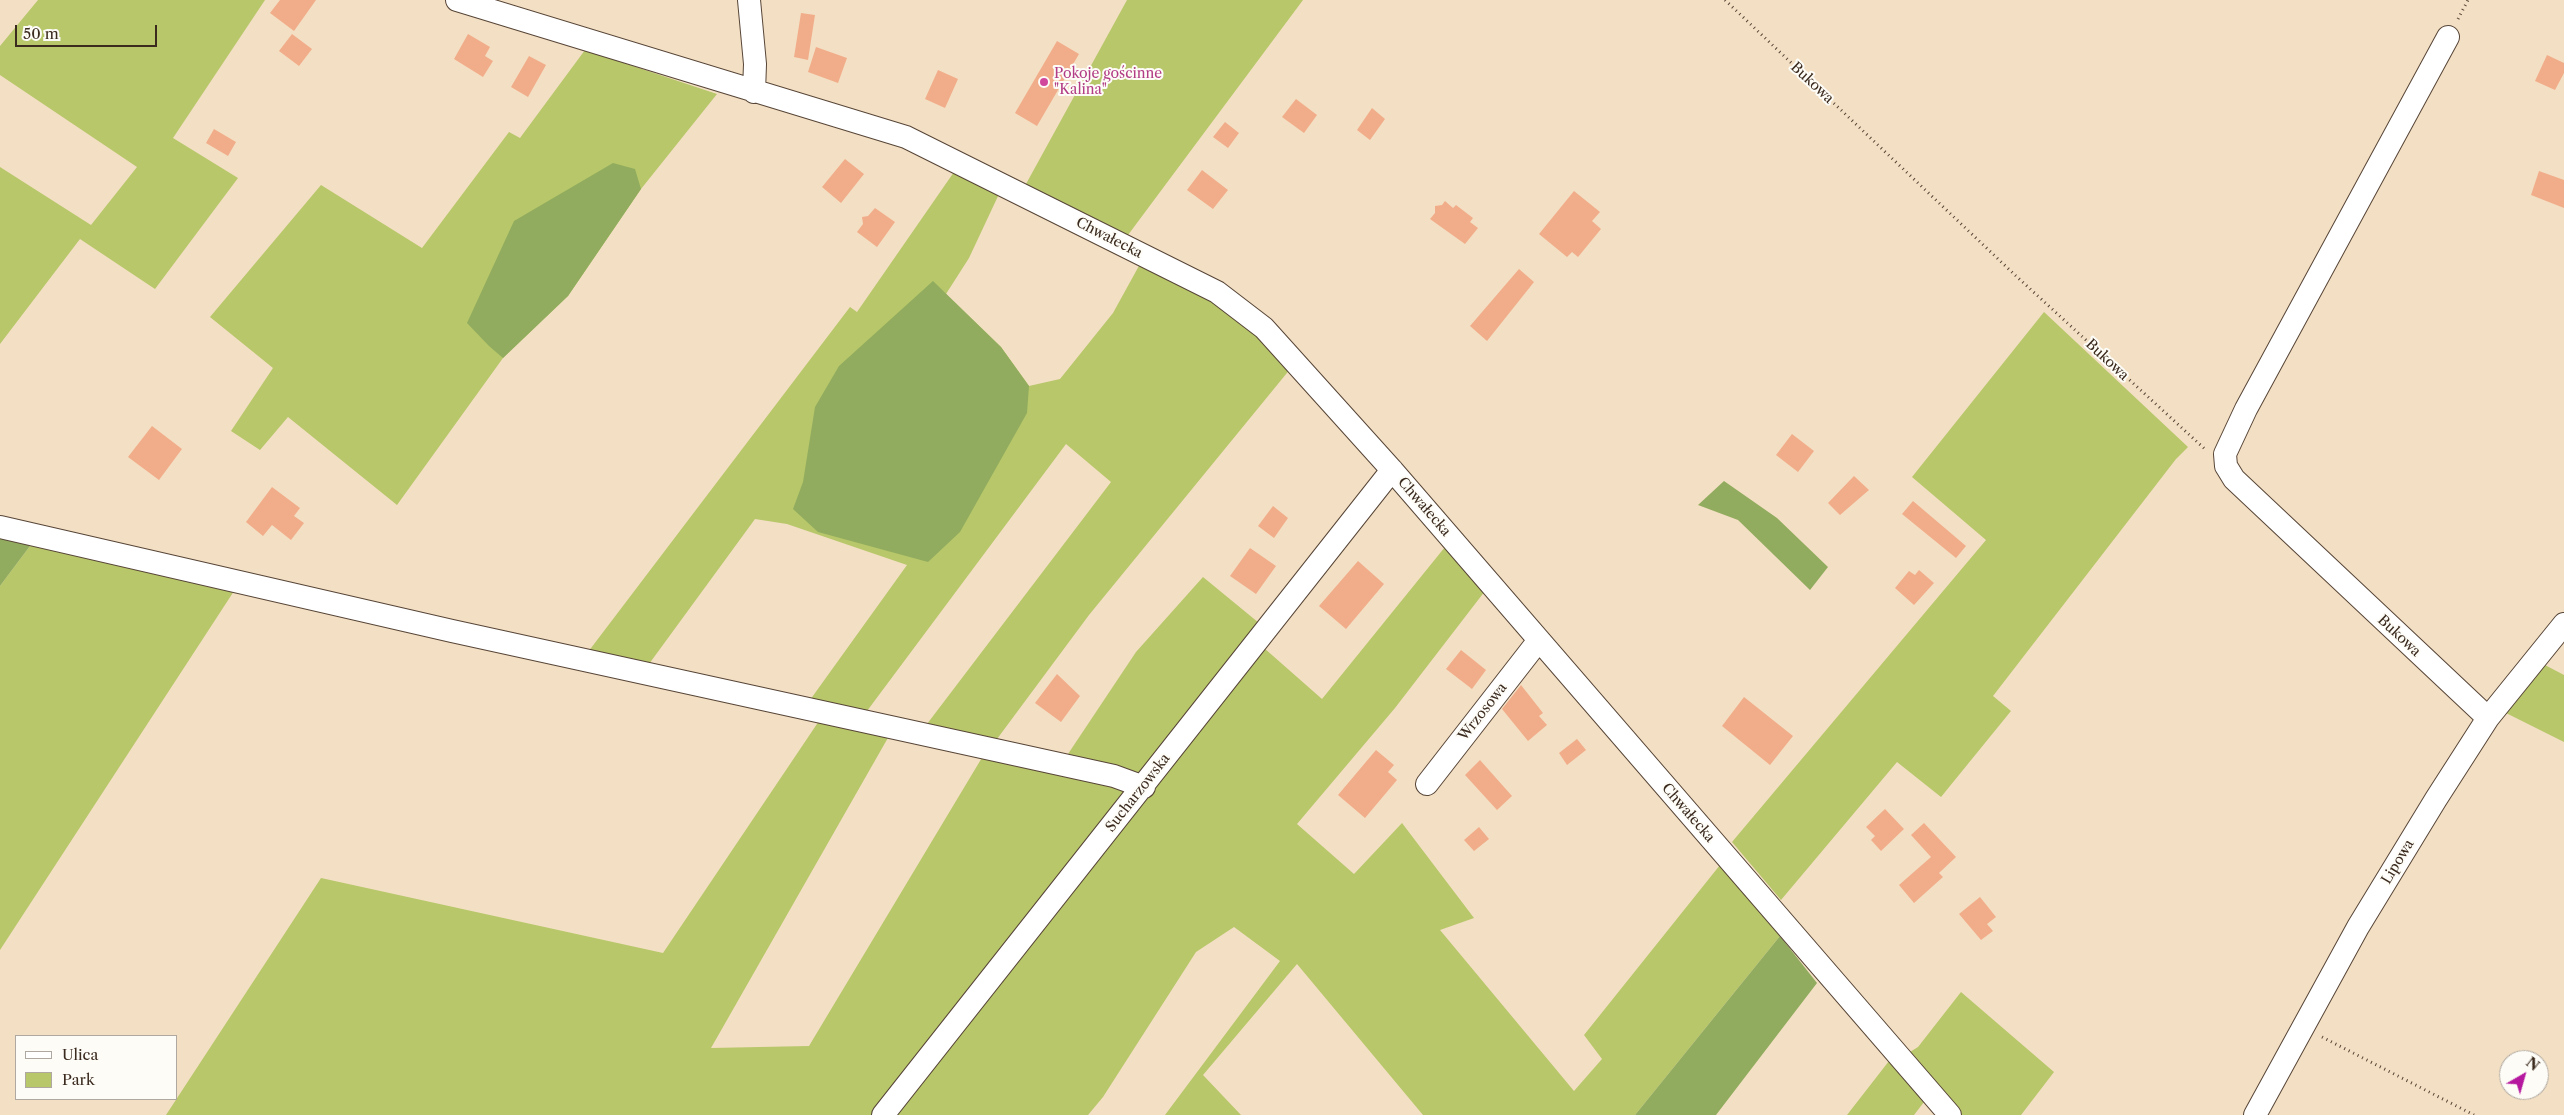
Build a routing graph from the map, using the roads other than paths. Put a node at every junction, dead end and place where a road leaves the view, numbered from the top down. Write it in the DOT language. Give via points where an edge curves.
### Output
graph roads {
  1 [pos="456,0"];
  2 [pos="749,0"];
  3 [pos="2448,37"];
  4 [pos="754,92"];
  5 [pos="1392,470"];
  6 [pos="0,527"];
  7 [pos="2564,624"];
  8 [pos="1539,640"];
  9 [pos="2488,718"];
  10 [pos="1427,784"];
  11 [pos="1144,787"];
  12 [pos="883,1115"];
  13 [pos="1950,1115"];
  14 [pos="2255,1115"];
  1 -- 4 [label="street, Chwałecka"];
  2 -- 4 [label="street" via="755,64"];
  3 -- 9 [label="street, Bukowa" via="2246,409 2228,444 2226,461 2234,480"];
  4 -- 5 [label="street, Chwałecka" via="906,136 1217,292 1264,328"];
  5 -- 8 [label="street, Chwałecka"];
  5 -- 11 [label="street, Sucharzowska"];
  6 -- 11 [label="street" via="452,631 1114,776"];
  7 -- 9 [label="street, Lipowa"];
  8 -- 10 [label="street, Wrzosowa"];
  8 -- 13 [label="street, Chwałecka"];
  9 -- 14 [label="street, Lipowa" via="2358,927"];
  11 -- 12 [label="street, Sucharzowska"];
}
